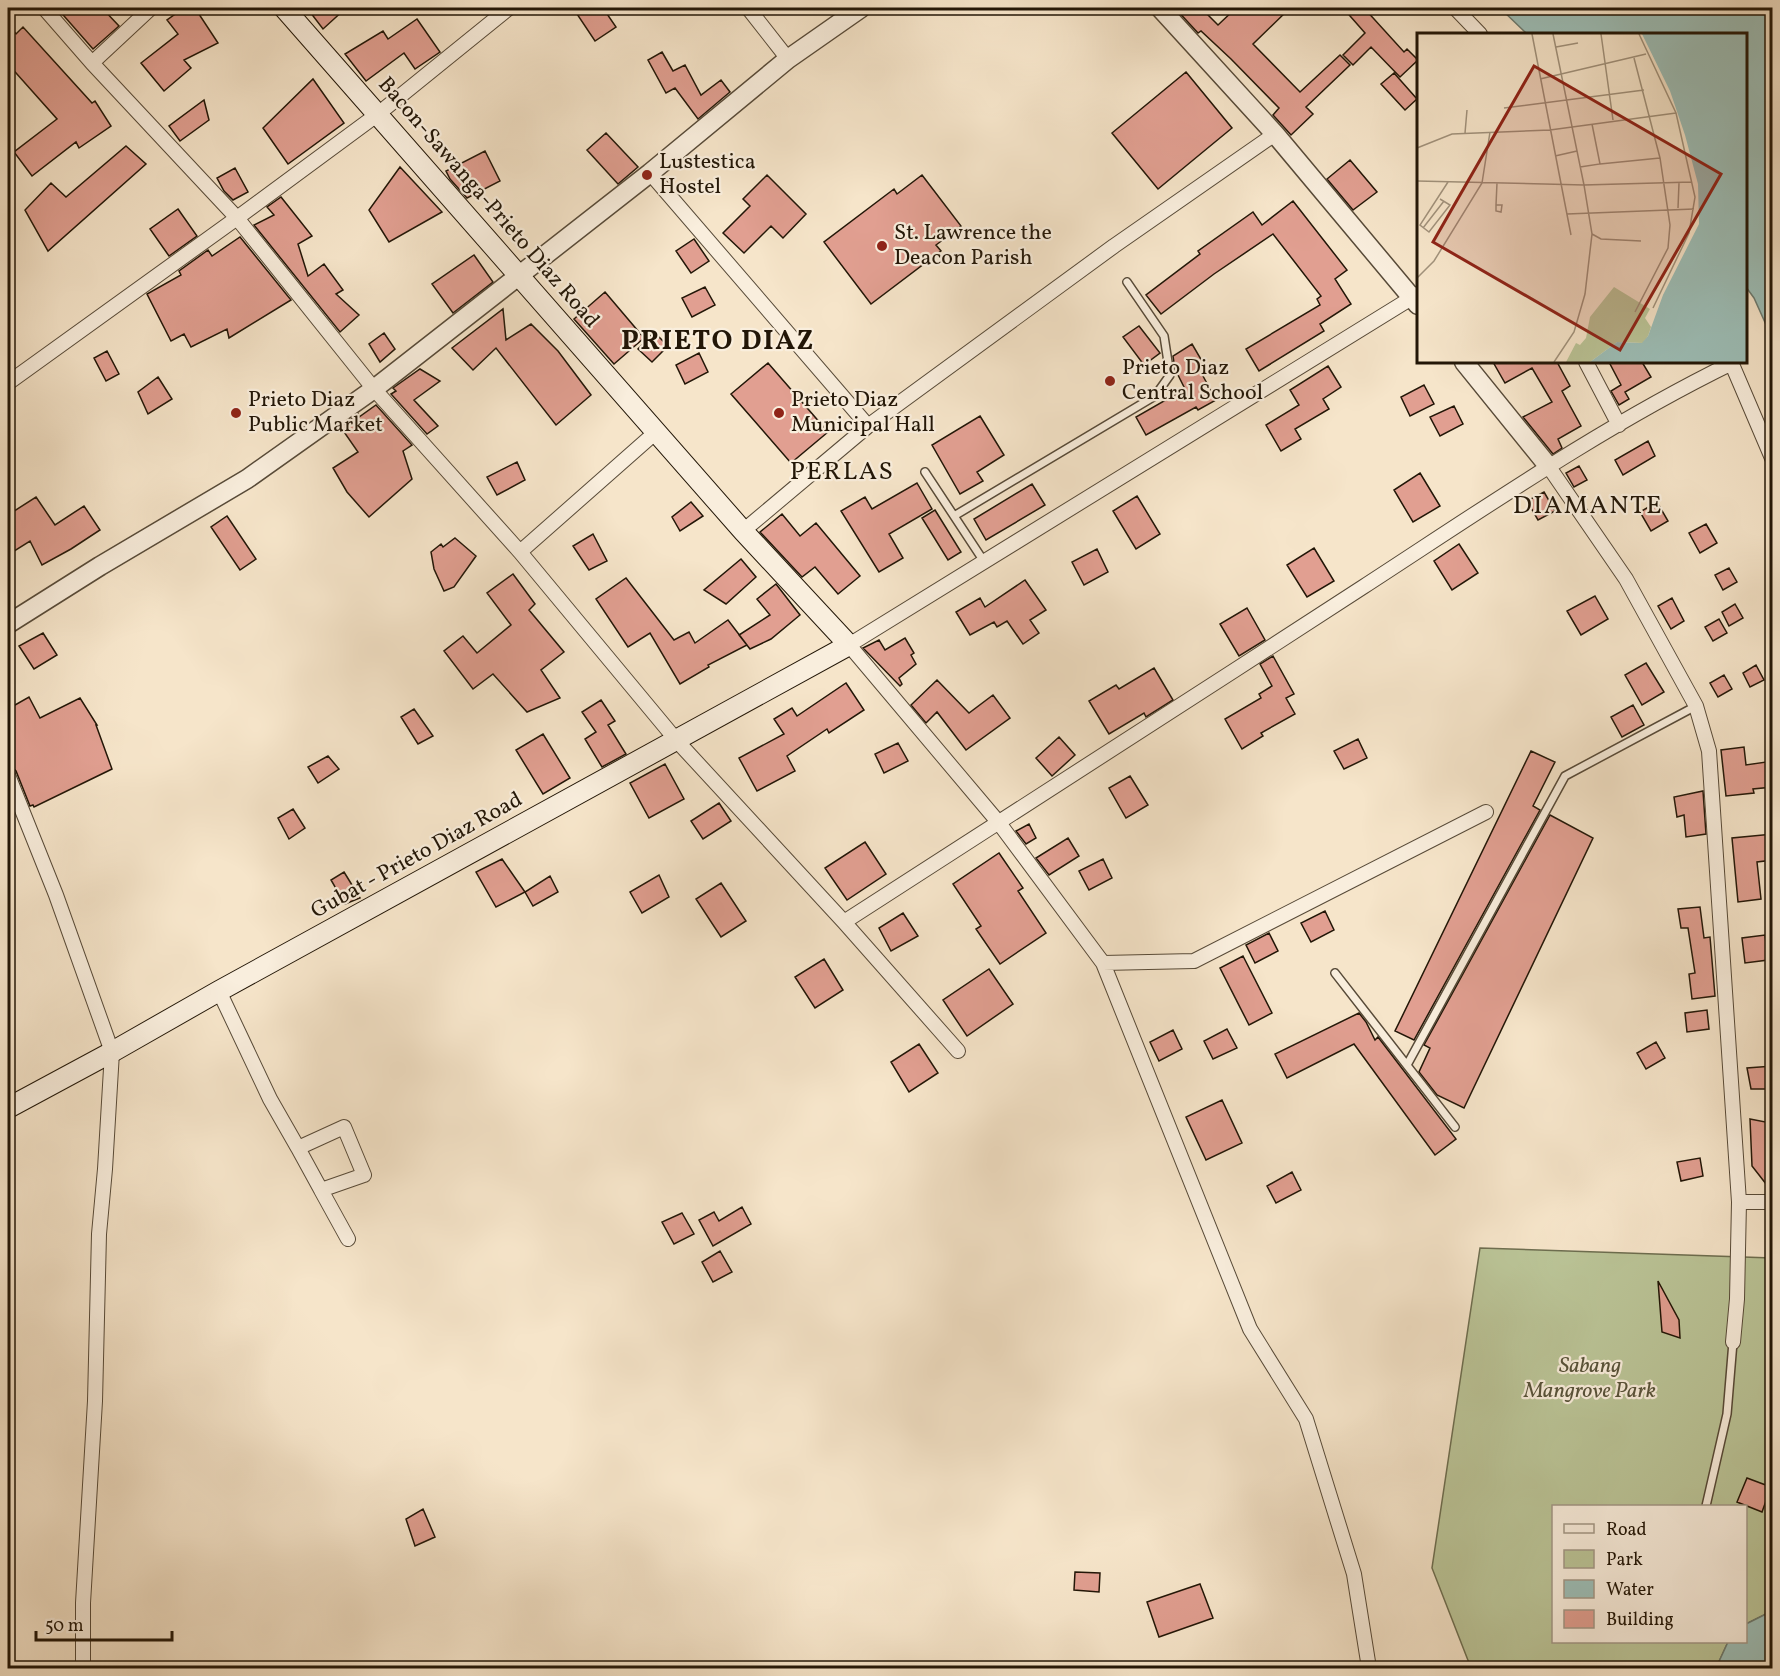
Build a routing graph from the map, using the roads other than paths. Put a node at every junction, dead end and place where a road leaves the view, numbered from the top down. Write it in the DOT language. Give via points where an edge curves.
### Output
graph roads {
  1 [pos="44,8"];
  2 [pos="151,8"];
  3 [pos="284,8"];
  4 [pos="509,8"];
  5 [pos="748,8"];
  6 [pos="861,8"];
  7 [pos="1160,8"];
  8 [pos="1455,8"];
  9 [pos="1479,33"];
  10 [pos="788,59"];
  11 [pos="92,63"];
  12 [pos="378,114"];
  13 [pos="1275,134"];
  14 [pos="650,173"];
  15 [pos="237,218"];
  16 [pos="519,275"];
  17 [pos="1127,282"];
  18 [pos="1417,299"];
  19 [pos="1465,363"];
  20 [pos="1587,363"];
  21 [pos="1730,363"];
  22 [pos="1732,363"];
  23 [pos="8,383"];
  24 [pos="374,389"];
  25 [pos="1618,425"];
  26 [pos="868,426"];
  27 [pos="657,432"];
  28 [pos="1773,458"];
  29 [pos="1549,466"];
  30 [pos="925,472"];
  31 [pos="954,516"];
  32 [pos="743,531"];
  33 [pos="520,552"];
  34 [pos="985,563"];
  35 [pos="8,624"];
  36 [pos="849,645"];
  37 [pos="1696,706"];
  38 [pos="677,741"];
  39 [pos="8,775"];
  40 [pos="1486,812"];
  41 [pos="999,824"];
  42 [pos="844,922"];
  43 [pos="1103,963"];
  44 [pos="1335,973"];
  45 [pos="219,991"];
  46 [pos="112,1052"];
  47 [pos="958,1052"];
  48 [pos="1407,1065"];
  49 [pos="8,1108"];
  50 [pos="1455,1127"];
  51 [pos="298,1148"];
  52 [pos="321,1190"];
  53 [pos="1739,1202"];
  54 [pos="1773,1202"];
  55 [pos="348,1239"];
  56 [pos="1733,1342"];
  57 [pos="1706,1505"];
  58 [pos="83,1668"];
  59 [pos="1369,1668"];
  1 -- 11 [label="street"];
  2 -- 11 [label="street"];
  3 -- 12 [label="main road, Bacon-Sawanga-Prieto Diaz Road"];
  4 -- 12 [label="street"];
  5 -- 10 [label="street"];
  6 -- 10 [label="street"];
  7 -- 13 [label="street"];
  8 -- 9 [label="street"];
  10 -- 14 [label="street"];
  11 -- 15 [label="street"];
  12 -- 15 [label="street"];
  12 -- 16 [label="main road, Bacon-Sawanga-Prieto Diaz Road"];
  13 -- 18 [label="street"];
  13 -- 26 [label="street"];
  14 -- 16 [label="street"];
  14 -- 26 [label="street"];
  15 -- 23 [label="street"];
  15 -- 24 [label="street"];
  16 -- 24 [label="street"];
  16 -- 27 [label="main road, Bacon-Sawanga-Prieto Diaz Road"];
  17 -- 31 [label="lane" via="1164,336 1170,375 1155,396"];
  18 -- 34 [label="street"];
  19 -- 29 [label="street"];
  20 -- 25 [label="street"];
  21 -- 25 [label="street"];
  22 -- 28 [label="street"];
  24 -- 33 [label="street"];
  24 -- 35 [label="street" via="247,479"];
  25 -- 29 [label="street"];
  26 -- 32 [label="street"];
  27 -- 32 [label="main road, Bacon-Sawanga-Prieto Diaz Road"];
  27 -- 33 [label="street"];
  29 -- 37 [label="street" via="1626,579"];
  29 -- 41 [label="street"];
  30 -- 31 [label="lane"];
  31 -- 34 [label="lane"];
  32 -- 36 [label="main road, Bacon-Sawanga-Prieto Diaz Road"];
  33 -- 38 [label="street"];
  34 -- 36 [label="street"];
  36 -- 38 [label="main road, Gubat - Prieto Diaz Road"];
  36 -- 41 [label="street"];
  37 -- 48 [label="lane" via="1565,776"];
  37 -- 53 [label="street" via="1709,751"];
  38 -- 42 [label="street"];
  38 -- 45 [label="main road, Gubat - Prieto Diaz Road"];
  39 -- 46 [label="street"];
  40 -- 43 [label="street" via="1194,961"];
  41 -- 42 [label="street"];
  41 -- 43 [label="street"];
  42 -- 47 [label="street"];
  43 -- 59 [label="street" via="1250,1329 1306,1419 1354,1574"];
  44 -- 48 [label="lane"];
  45 -- 46 [label="main road, Gubat - Prieto Diaz Road"];
  45 -- 51 [label="street"];
  46 -- 49 [label="main road, Gubat - Prieto Diaz Road"];
  46 -- 58 [label="street" via="99,1234"];
  48 -- 50 [label="lane"];
  51 -- 52 [label="street"];
  51 -- 52 [label="street" via="344,1127 364,1175"];
  52 -- 55 [label="street"];
  53 -- 54 [label="street"];
  53 -- 56 [label="street"];
  56 -- 57 [label="lane" via="1727,1414"];
}
